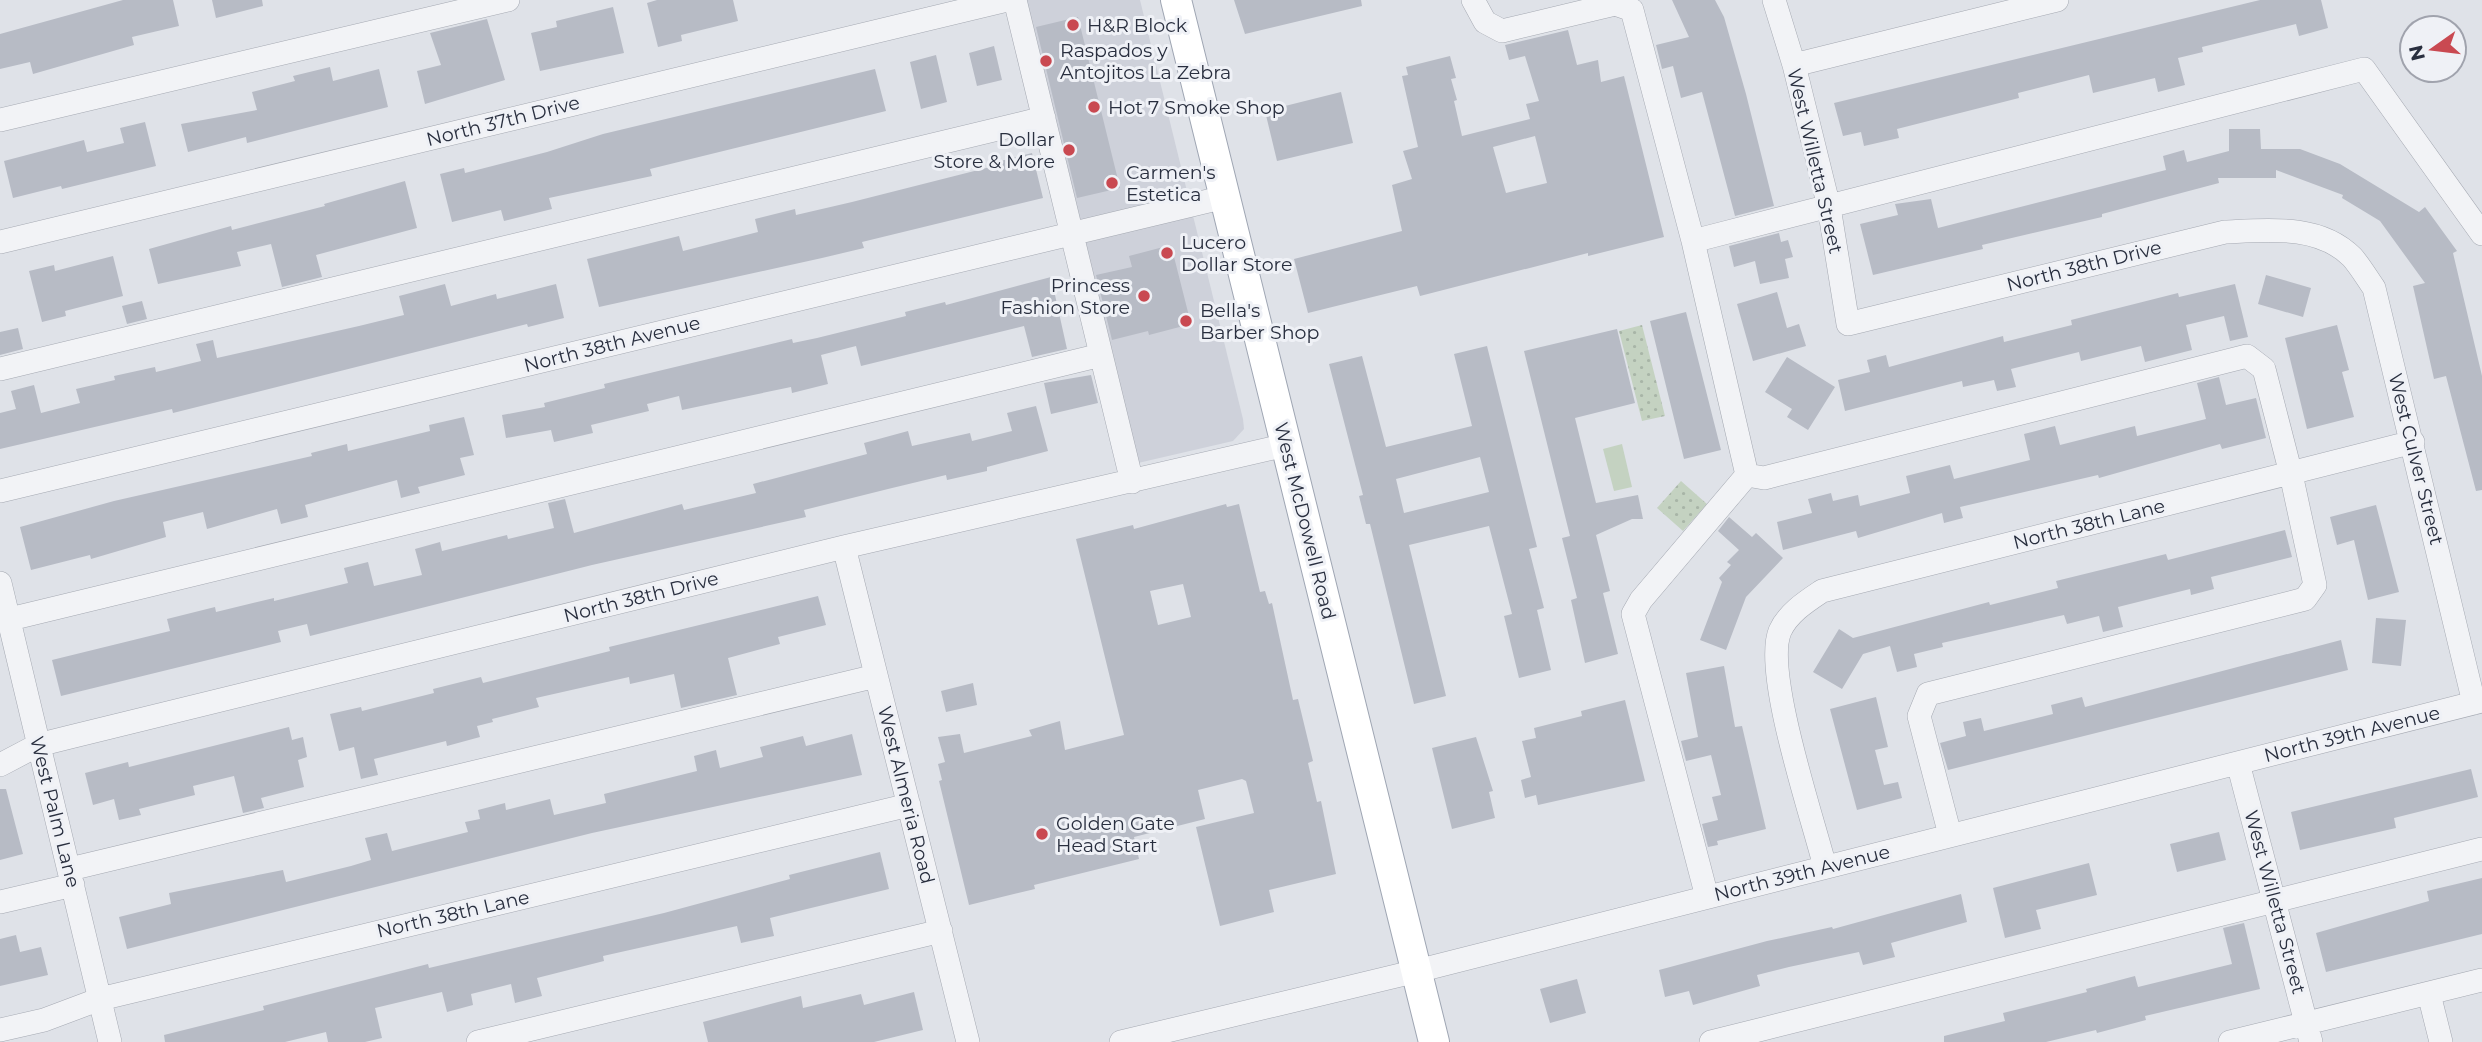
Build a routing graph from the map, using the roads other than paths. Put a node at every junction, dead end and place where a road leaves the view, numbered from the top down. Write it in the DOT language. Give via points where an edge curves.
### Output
graph roads {
  1 [pos="508,0"];
  2 [pos="1007,0"];
  3 [pos="1015,0"];
  4 [pos="1176,0"];
  5 [pos="1473,0"];
  6 [pos="1774,0"];
  7 [pos="2057,0"];
  8 [pos="1794,65"];
  9 [pos="1044,118"];
  10 [pos="0,120"];
  11 [pos="1225,197"];
  12 [pos="1829,207"];
  13 [pos="1071,234"];
  14 [pos="2482,234"];
  15 [pos="2322,235"];
  16 [pos="1693,241"];
  17 [pos="0,242"];
  18 [pos="1848,324"];
  19 [pos="1101,355"];
  20 [pos="0,369"];
  21 [pos="2413,442"];
  22 [pos="1286,445"];
  23 [pos="2291,474"];
  24 [pos="1747,475"];
  25 [pos="1132,482"];
  26 [pos="0,492"];
  27 [pos="844,547"];
  28 [pos="0,583"];
  29 [pos="8,632"];
  30 [pos="876,676"];
  31 [pos="2478,702"];
  32 [pos="38,745"];
  33 [pos="2238,763"];
  34 [pos="0,765"];
  35 [pos="909,805"];
  36 [pos="1950,835"];
  37 [pos="2482,849"];
  38 [pos="1825,867"];
  39 [pos="72,877"];
  40 [pos="1707,897"];
  41 [pos="2275,901"];
  42 [pos="0,902"];
  43 [pos="941,931"];
  44 [pos="1417,971"];
  45 [pos="2482,981"];
  46 [pos="2429,994"];
  47 [pos="100,999"];
  48 [pos="0,1030"];
  49 [pos="2309,1033"];
  50 [pos="110,1042"];
  51 [pos="478,1042"];
  52 [pos="968,1042"];
  53 [pos="1121,1042"];
  54 [pos="1434,1042"];
  55 [pos="1711,1042"];
  56 [pos="2230,1042"];
  57 [pos="2441,1042"];
  1 -- 10 [label="street"];
  2 -- 17 [label="street, North 37th Drive"];
  3 -- 9 [label="street"];
  4 -- 11 [label="main road, West McDowell Road"];
  5 -- 16 [label="street" via="1485,22 1502,31 1615,4 1632,10"];
  6 -- 8 [label="street, West Willetta Street"];
  7 -- 8 [label="street"];
  8 -- 12 [label="street, West Willetta Street"];
  9 -- 13 [label="street"];
  9 -- 20 [label="street"];
  11 -- 13 [label="street, North 38th Avenue"];
  11 -- 22 [label="main road, West McDowell Road"];
  12 -- 14 [label="street" via="2364,69"];
  12 -- 16 [label="street"];
  12 -- 18 [label="street, West Willetta Street"];
  13 -- 19 [label="street"];
  13 -- 26 [label="street, North 38th Avenue"];
  15 -- 18 [label="street, North 38th Drive" via="2225,232"];
  15 -- 21 [label="street, West Culver Street" via="2351,256 2374,288"];
  16 -- 24 [label="street"];
  19 -- 25 [label="street"];
  19 -- 29 [label="street"];
  21 -- 23 [label="street, North 38th Lane"];
  21 -- 31 [label="street, West Culver Street"];
  22 -- 25 [label="street, North 38th Drive"];
  22 -- 44 [label="main road, West McDowell Road"];
  23 -- 24 [label="street" via="2264,369 2247,356 1764,478"];
  23 -- 36 [label="street" via="2315,585 2305,599 1927,694 1919,716"];
  23 -- 38 [label="street, North 38th Lane" via="1822,590 1799,606 1780,631 1780,693"];
  24 -- 40 [label="street" via="1633,614"];
  25 -- 27 [label="street, North 38th Drive"];
  27 -- 30 [label="street, West Almeria Road"];
  27 -- 32 [label="street, North 38th Drive"];
  28 -- 29 [label="street, West Palm Lane"];
  29 -- 32 [label="street, West Palm Lane"];
  30 -- 35 [label="street, West Almeria Road"];
  30 -- 39 [label="street"];
  31 -- 33 [label="street, North 39th Avenue"];
  32 -- 34 [label="street, North 38th Drive"];
  32 -- 39 [label="street, West Palm Lane"];
  33 -- 36 [label="street, North 39th Avenue"];
  33 -- 41 [label="street, West Willetta Street"];
  35 -- 43 [label="street, West Almeria Road"];
  35 -- 47 [label="street, North 38th Lane"];
  36 -- 38 [label="street, North 39th Avenue"];
  37 -- 41 [label="street"];
  38 -- 40 [label="street, North 39th Avenue"];
  39 -- 42 [label="street"];
  39 -- 47 [label="street, West Palm Lane"];
  40 -- 44 [label="street, North 39th Avenue"];
  41 -- 49 [label="street, West Willetta Street"];
  41 -- 55 [label="street"];
  43 -- 51 [label="street"];
  43 -- 52 [label="street, West Almeria Road"];
  44 -- 53 [label="street, North 39th Avenue"];
  44 -- 54 [label="main road, West McDowell Road"];
  45 -- 46 [label="street"];
  46 -- 49 [label="street"];
  46 -- 57 [label="street"];
  47 -- 48 [label="street, North 38th Lane"];
  47 -- 50 [label="street, West Palm Lane"];
  49 -- 56 [label="street"];
}
